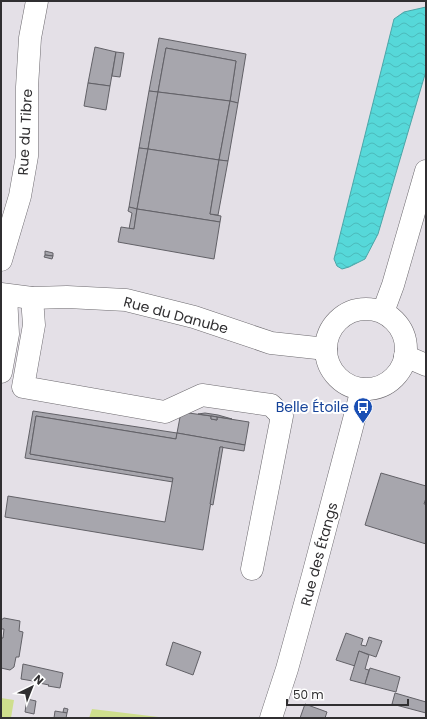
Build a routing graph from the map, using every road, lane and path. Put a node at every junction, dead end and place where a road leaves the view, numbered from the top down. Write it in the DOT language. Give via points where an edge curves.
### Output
graph roads {
  1 [pos="37,1"];
  2 [pos="426,171"];
  3 [pos="1,260"];
  4 [pos="3,294"];
  5 [pos="32,298"];
  6 [pos="383,312"];
  7 [pos="326,349"];
  8 [pos="405,356"];
  9 [pos="426,365"];
  10 [pos="1,372"];
  11 [pos="362,389"];
  12 [pos="252,569"];
  13 [pos="271,718"];
  1 -- 3 [label="main road, Rue du Tibre" via="30,38 27,156 20,196"];
  2 -- 6 [label="main road"];
  4 -- 5 [label="main road, Rue du Danube"];
  4 -- 10 [label="main road" via="8,334"];
  5 -- 7 [label="main road, Rue du Danube" via="126,300 194,317 271,343"];
  5 -- 12 [label="main road" via="34,325 23,387 165,412 202,395 271,405 282,416"];
  6 -- 7 [label="main road" via="366,308 353,310 341,316 332,326"];
  6 -- 8 [label="main road" via="400,327 405,340"];
  7 -- 11 [label="main road" via="333,373 352,387"];
  8 -- 9 [label="main road"];
  8 -- 11 [label="main road" via="402,368 392,380 379,387"];
  11 -- 13 [label="main road, Rue des Étangs" via="314,575"];
}
